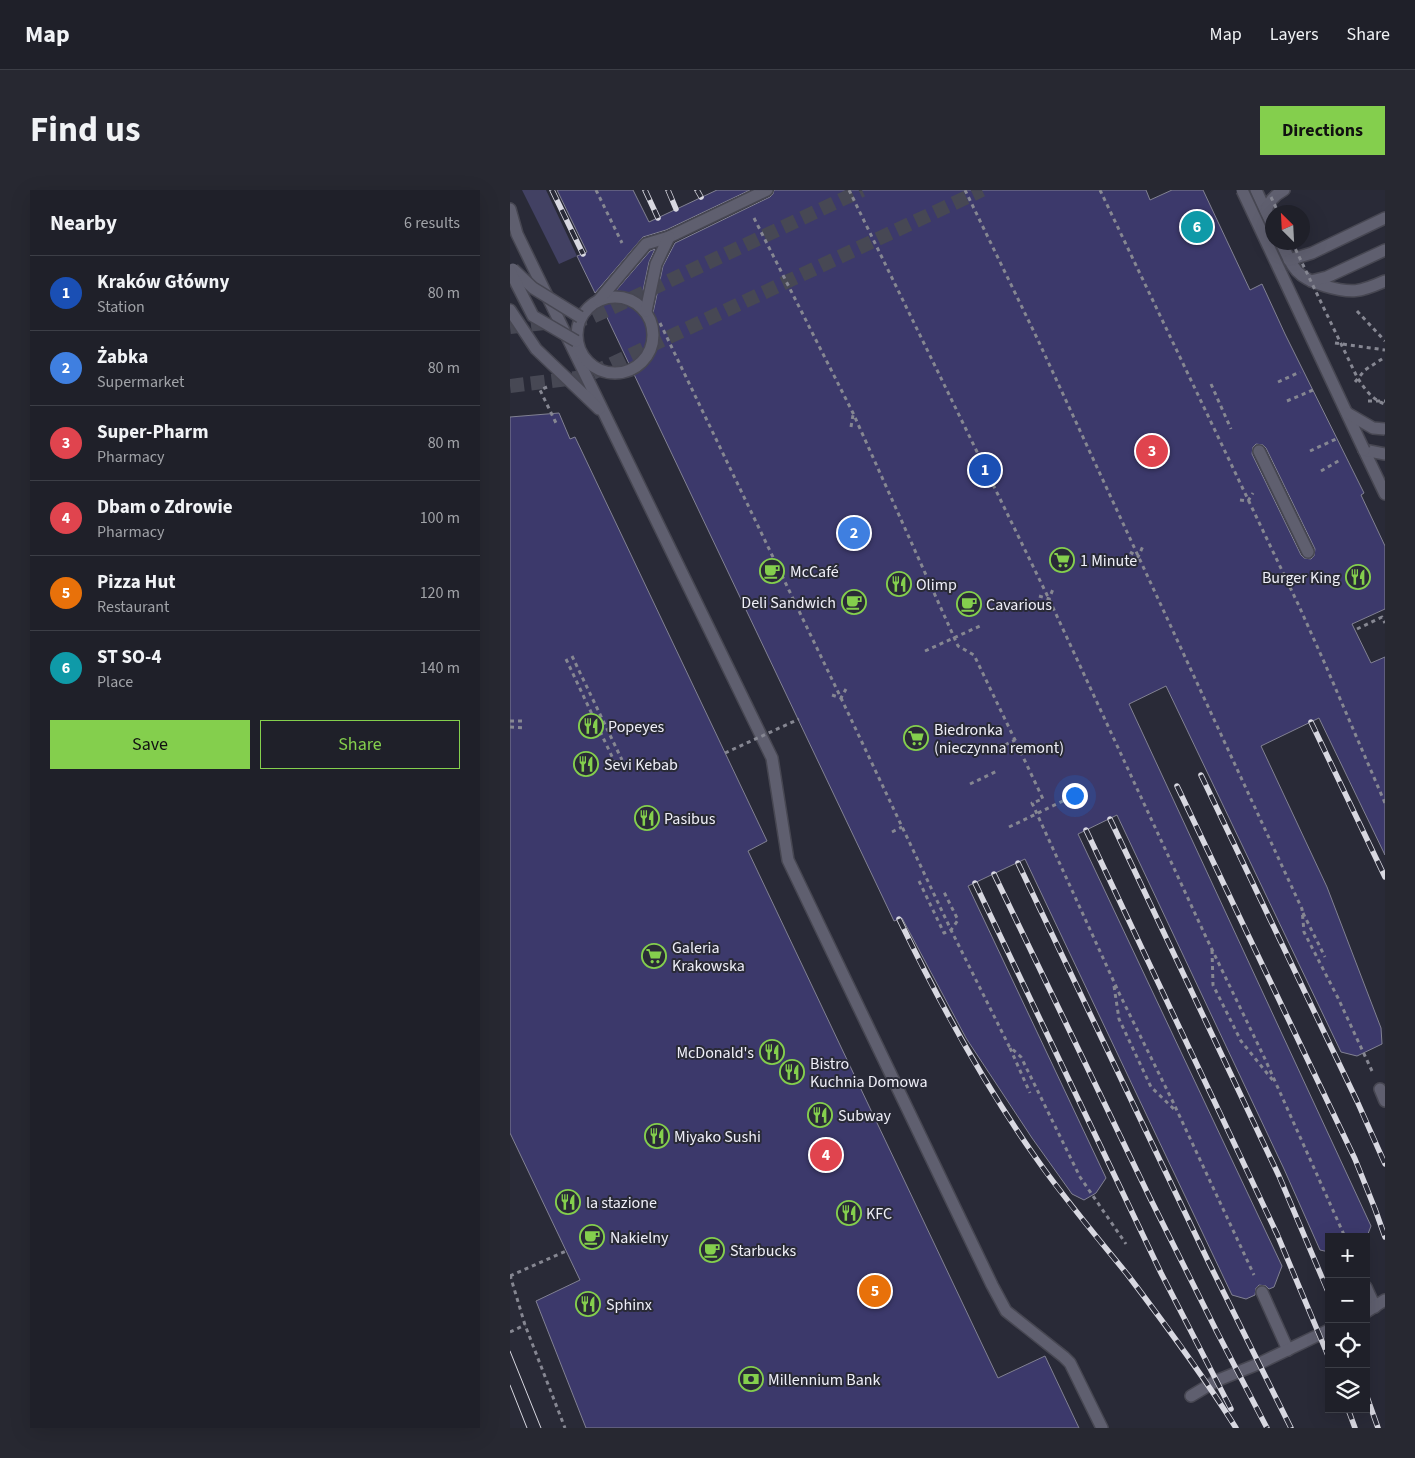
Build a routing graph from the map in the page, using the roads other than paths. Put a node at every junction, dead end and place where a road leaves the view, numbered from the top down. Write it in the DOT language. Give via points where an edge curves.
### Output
graph roads {
  1 [pos="768,190"];
  2 [pos="1242,190"];
  3 [pos="1256,190"];
  4 [pos="1284,190"];
  5 [pos="1267,205"];
  6 [pos="1268,205"];
  7 [pos="510,209"];
  8 [pos="1385,218"];
  9 [pos="669,237"];
  10 [pos="1285,250"];
  11 [pos="1385,250"];
  12 [pos="1289,260"];
  13 [pos="510,266"];
  14 [pos="510,270"];
  15 [pos="1385,281"];
  16 [pos="1309,282"];
  17 [pos="599,300"];
  18 [pos="510,310"];
  19 [pos="651,313"];
  20 [pos="580,317"];
  21 [pos="576,341"];
  22 [pos="1347,413"];
  23 [pos="605,414"];
  24 [pos="1385,429"];
  25 [pos="1364,450"];
  26 [pos="1259,452"];
  27 [pos="1385,454"];
  28 [pos="1384,489"];
  29 [pos="1308,552"];
  30 [pos="1380,1089"];
  31 [pos="1385,1101"];
  32 [pos="1262,1292"];
  33 [pos="1385,1300"];
  34 [pos="1370,1310"];
  35 [pos="1325,1332"];
  36 [pos="1288,1350"];
  37 [pos="1191,1396"];
  38 [pos="1102,1428"];
  1 -- 9 [label="lane"];
  2 -- 22 [label="lane, bridge"];
  3 -- 5 [label="lane"];
  4 -- 6 [label="lane"];
  7 -- 23 [label="lane" via="517,234"];
  8 -- 12 [label="lane" via="1312,253"];
  9 -- 17 [label="lane" via="646,244"];
  9 -- 19 [label="lane" via="656,264"];
  10 -- 12 [label="lane"];
  11 -- 16 [label="lane"];
  12 -- 16 [label="lane"];
  13 -- 20 [label="lane, bridge" via="534,288"];
  14 -- 21 [label="lane, bridge" via="533,316"];
  15 -- 16 [label="lane" via="1352,292"];
  17 -- 19 [label="lane" via="611,296 624,297"];
  17 -- 20 [label="lane"];
  18 -- 23 [label="lane" via="536,350"];
  19 -- 21 [label="lane" via="653,333 648,355 630,370 609,373 591,366"];
  20 -- 21 [label="lane"];
  22 -- 24 [label="lane, bridge" via="1374,428"];
  22 -- 25 [label="lane, bridge"];
  23 -- 38 [label="lane" via="772,758 788,860 992,1286 1006,1311 1070,1363"];
  25 -- 27 [label="lane"];
  25 -- 28 [label="lane"];
  26 -- 29 [label="lane"];
  30 -- 31 [label="lane"];
  32 -- 36 [label="lane"];
  33 -- 34 [label="lane"];
  35 -- 36 [label="lane"];
  36 -- 37 [label="lane" via="1216,1381"];
}
